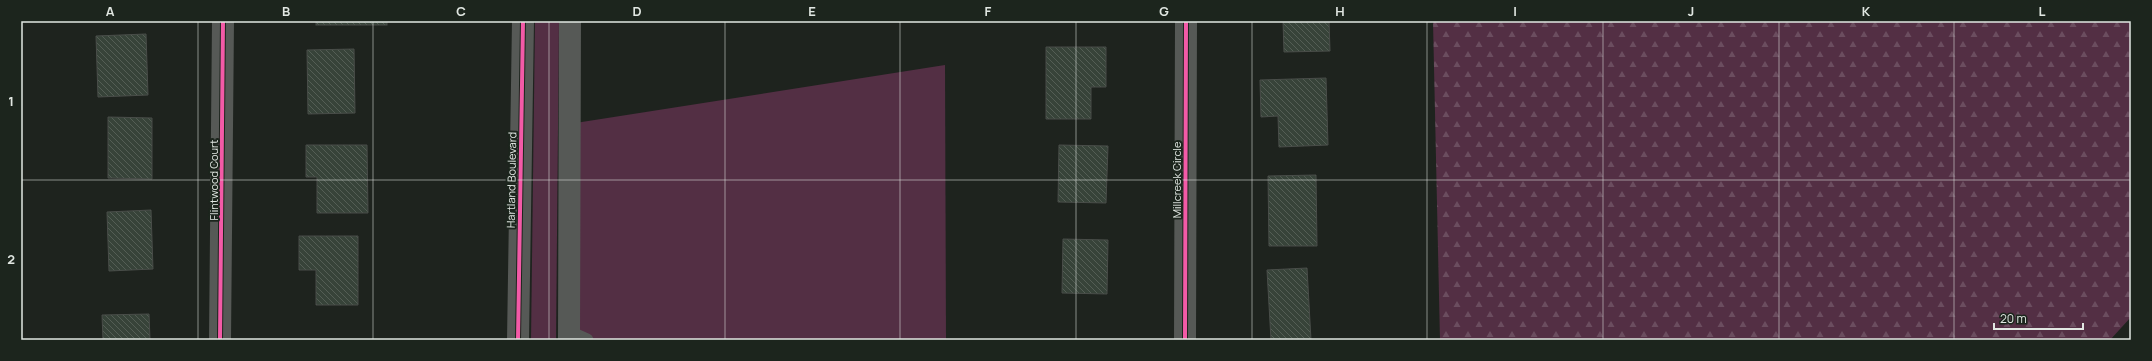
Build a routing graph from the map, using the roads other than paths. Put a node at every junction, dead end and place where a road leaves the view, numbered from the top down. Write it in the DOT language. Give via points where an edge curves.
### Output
graph roads {
  1 [pos="223,21"];
  2 [pos="523,21"];
  3 [pos="570,21"];
  4 [pos="1186,21"];
  5 [pos="575,337"];
  6 [pos="220,340"];
  7 [pos="518,340"];
  8 [pos="1185,340"];
  1 -- 6 [label="street, Flintwood Court"];
  2 -- 7 [label="street, Hartland Boulevard"];
  3 -- 5 [label="street"];
  4 -- 8 [label="street, Millcreek Circle"];
}
